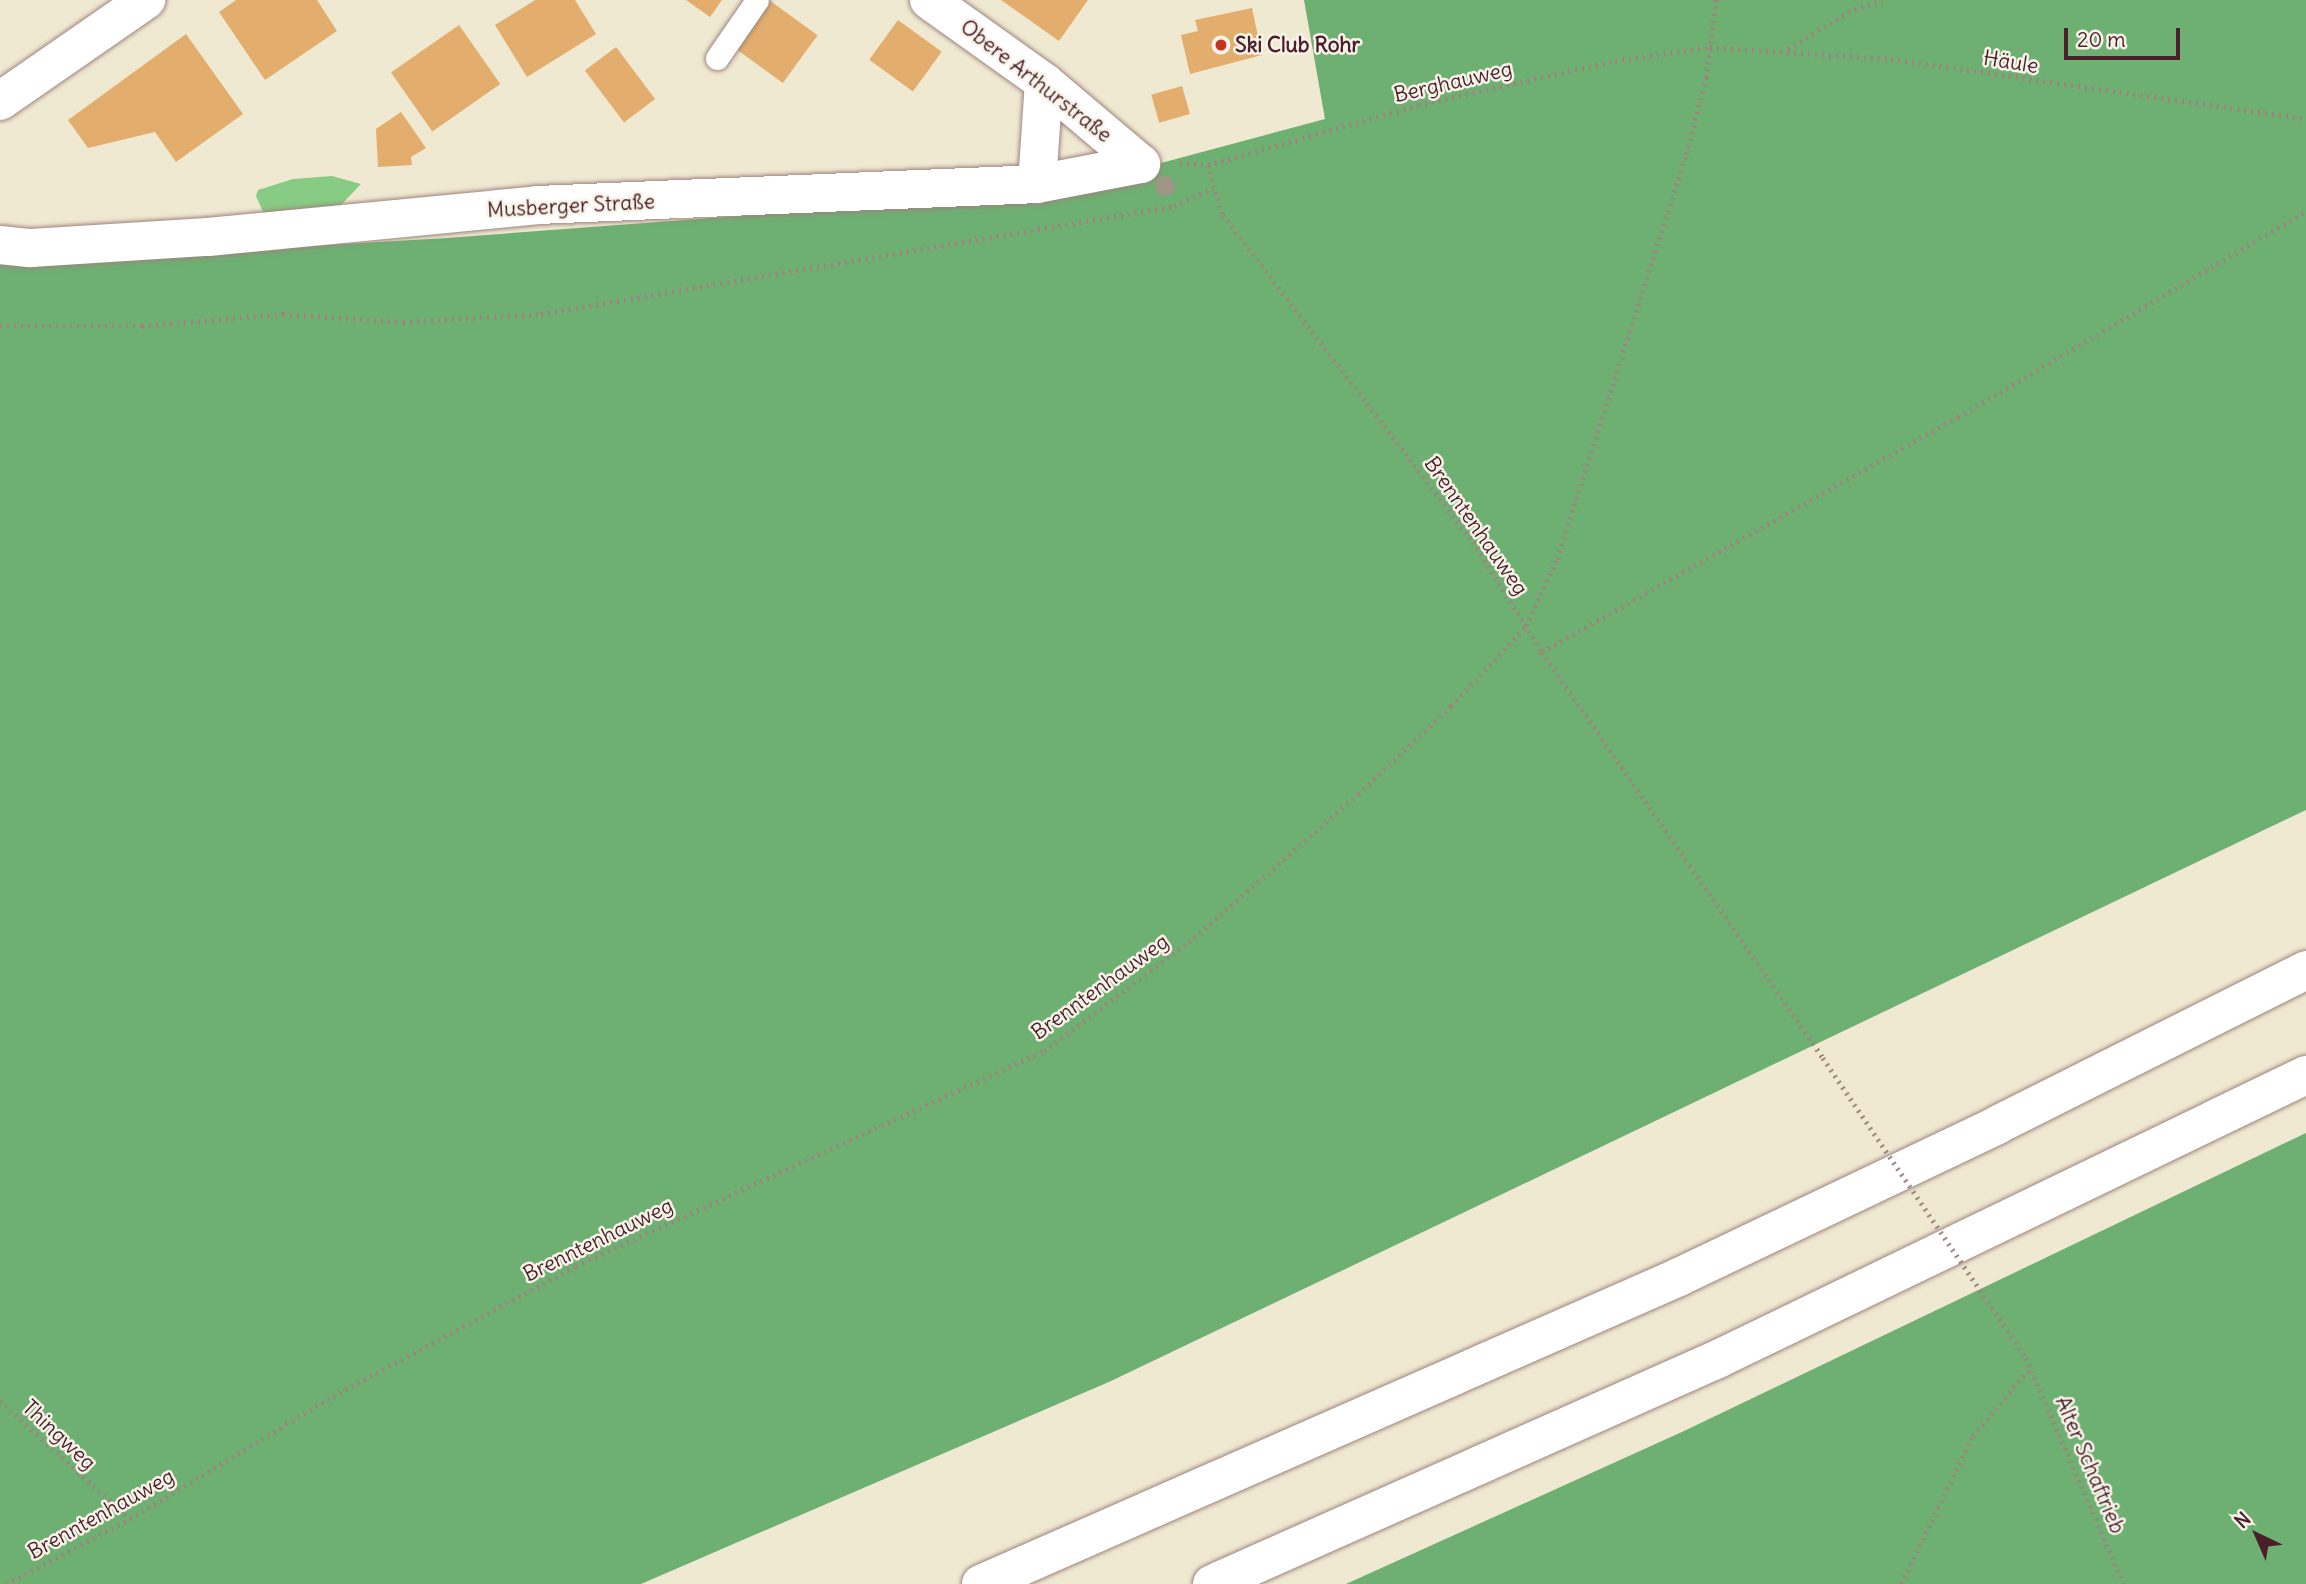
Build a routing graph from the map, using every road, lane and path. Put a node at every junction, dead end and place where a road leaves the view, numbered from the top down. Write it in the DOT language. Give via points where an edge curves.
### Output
graph roads {
  1 [pos="146,0"];
  2 [pos="757,0"];
  3 [pos="929,0"];
  4 [pos="1716,0"];
  5 [pos="1882,0"];
  6 [pos="1710,47"];
  7 [pos="1787,50"];
  8 [pos="717,58"];
  9 [pos="1044,82"];
  10 [pos="0,101"];
  11 [pos="2306,119"];
  12 [pos="1141,164"];
  13 [pos="1208,164"];
  14 [pos="1037,184"];
  15 [pos="1213,188"];
  16 [pos="2306,211"];
  17 [pos="0,245"];
  18 [pos="0,326"];
  19 [pos="1526,626"];
  20 [pos="1542,652"];
  21 [pos="2306,970"];
  22 [pos="2306,1075"];
  23 [pos="2031,1367"];
  24 [pos="0,1401"];
  25 [pos="130,1519"];
  26 [pos="6,1584"];
  27 [pos="981,1584"];
  28 [pos="1212,1584"];
  29 [pos="1901,1584"];
  30 [pos="2124,1584"];
  1 -- 10 [label="main road"];
  2 -- 8 [label="lane"];
  3 -- 9 [label="main road, Obere Arthurstraße"];
  4 -- 6 [label="path"];
  5 -- 7 [label="path" via="1848,12"];
  6 -- 7 [label="path, Häule"];
  6 -- 13 [label="path, Berghauweg" via="1615,61 1418,105"];
  6 -- 19 [label="path" via="1686,154 1562,546"];
  7 -- 11 [label="path, Häule" via="1891,59"];
  9 -- 12 [label="main road, Obere Arthurstraße"];
  9 -- 14 [label="main road"];
  12 -- 14 [label="main road, Musberger Straße"];
  13 -- 15 [label="path, Brenntenhauweg"];
  14 -- 17 [label="main road, Musberger Straße" via="538,205 208,237 31,248"];
  15 -- 18 [label="path" via="1174,206 541,314 403,322 283,314 142,326"];
  15 -- 19 [label="path, Brenntenhauweg" via="1223,215 1473,542"];
  16 -- 20 [label="path" via="1958,416"];
  19 -- 20 [label="path, Alter Schaftrieb"];
  19 -- 25 [label="path, Brenntenhauweg" via="1451,706 1358,794 1194,938 1044,1051 576,1265 333,1396"];
  20 -- 23 [label="path, Alter Schaftrieb, bridge"];
  21 -- 27 [label="main road" via="1679,1277"];
  22 -- 28 [label="main road" via="1720,1358"];
  23 -- 29 [label="path" via="1973,1436"];
  23 -- 30 [label="path, Alter Schaftrieb"];
  24 -- 25 [label="path, Thingweg"];
  25 -- 26 [label="path, Brenntenhauweg"];
}
